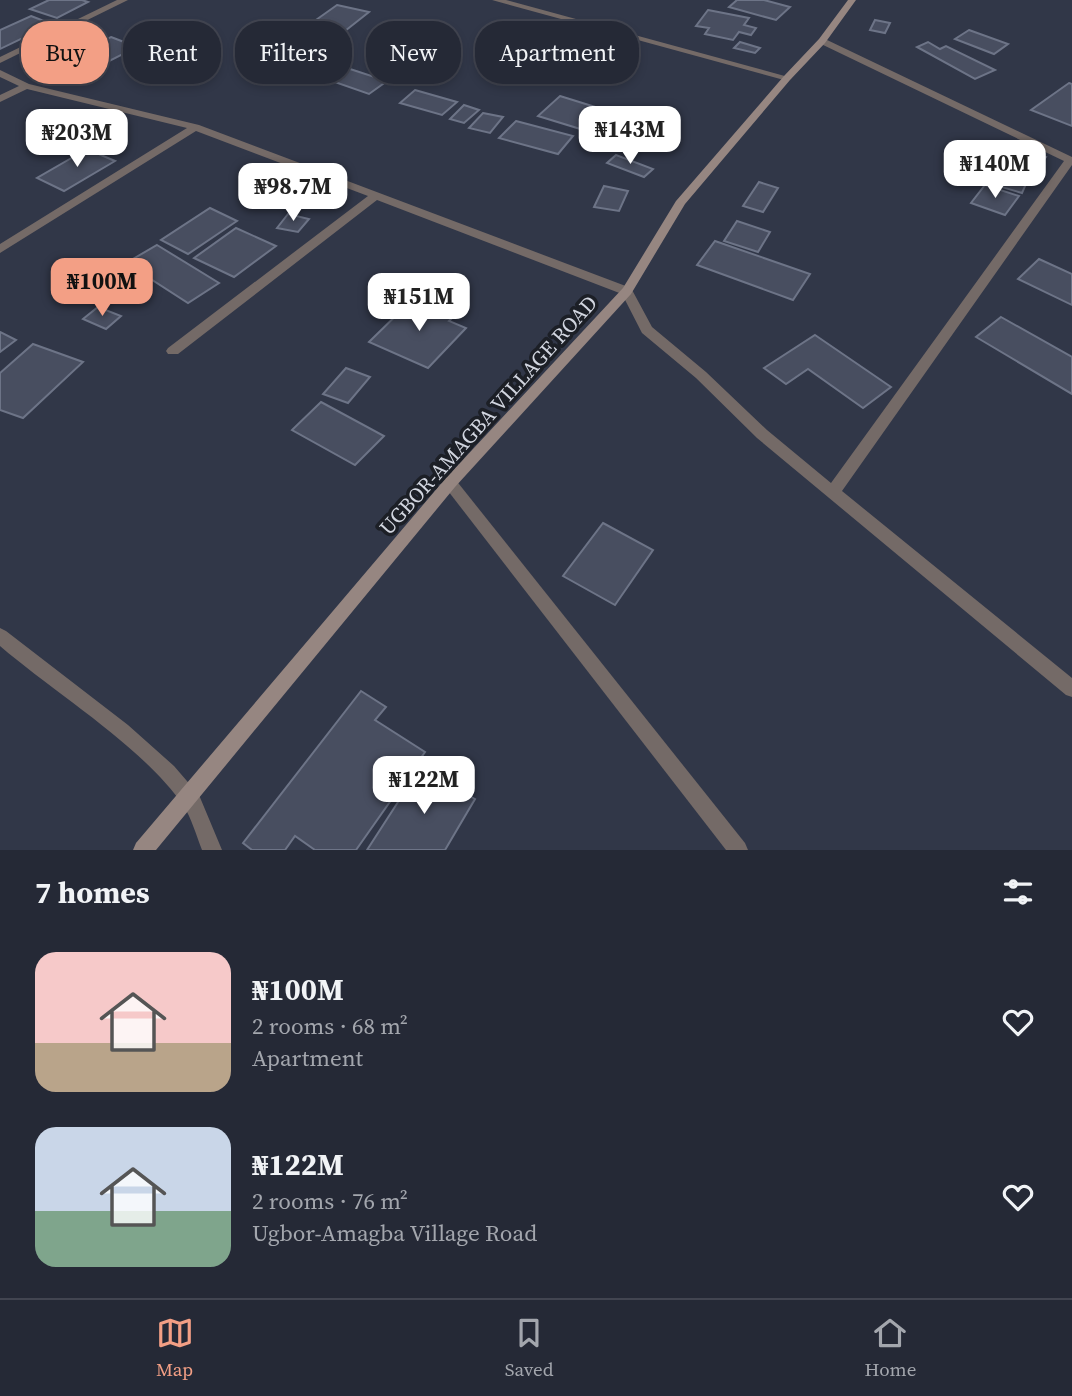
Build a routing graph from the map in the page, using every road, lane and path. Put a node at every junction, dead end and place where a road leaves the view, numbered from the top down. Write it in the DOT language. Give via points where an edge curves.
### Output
graph roads {
  1 [pos="124,0"];
  2 [pos="496,0"];
  3 [pos="852,0"];
  4 [pos="822,41"];
  5 [pos="0,60"];
  6 [pos="0,72"];
  7 [pos="787,78"];
  8 [pos="26,86"];
  9 [pos="0,99"];
  10 [pos="195,127"];
  11 [pos="1071,161"];
  12 [pos="375,196"];
  13 [pos="0,249"];
  14 [pos="627,291"];
  15 [pos="173,351"];
  16 [pos="450,483"];
  17 [pos="833,492"];
  18 [pos="0,636"];
  19 [pos="1072,689"];
  20 [pos="189,798"];
  21 [pos="143,850"];
  22 [pos="212,850"];
  23 [pos="738,850"];
  1 -- 5 [label="street"];
  2 -- 7 [label="street"];
  3 -- 4 [label="street, UGBOR-AMAGBA VILLAGE ROAD"];
  4 -- 7 [label="street, UGBOR-AMAGBA VILLAGE ROAD"];
  4 -- 11 [label="street"];
  6 -- 8 [label="street"];
  7 -- 14 [label="street, UGBOR-AMAGBA VILLAGE ROAD" via="680,203"];
  8 -- 9 [label="street"];
  8 -- 10 [label="street"];
  10 -- 12 [label="street"];
  10 -- 13 [label="street"];
  11 -- 17 [label="street"];
  12 -- 14 [label="street"];
  12 -- 15 [label="street"];
  14 -- 16 [label="street, UGBOR-AMAGBA VILLAGE ROAD"];
  14 -- 17 [label="street" via="647,330"];
  16 -- 20 [label="street, UGBOR-AMAGBA VILLAGE ROAD"];
  16 -- 23 [label="street"];
  17 -- 19 [label="street"];
  18 -- 20 [label="street" via="113,722"];
  20 -- 21 [label="street, UGBOR-AMAGBA VILLAGE ROAD"];
  20 -- 22 [label="street"];
}
